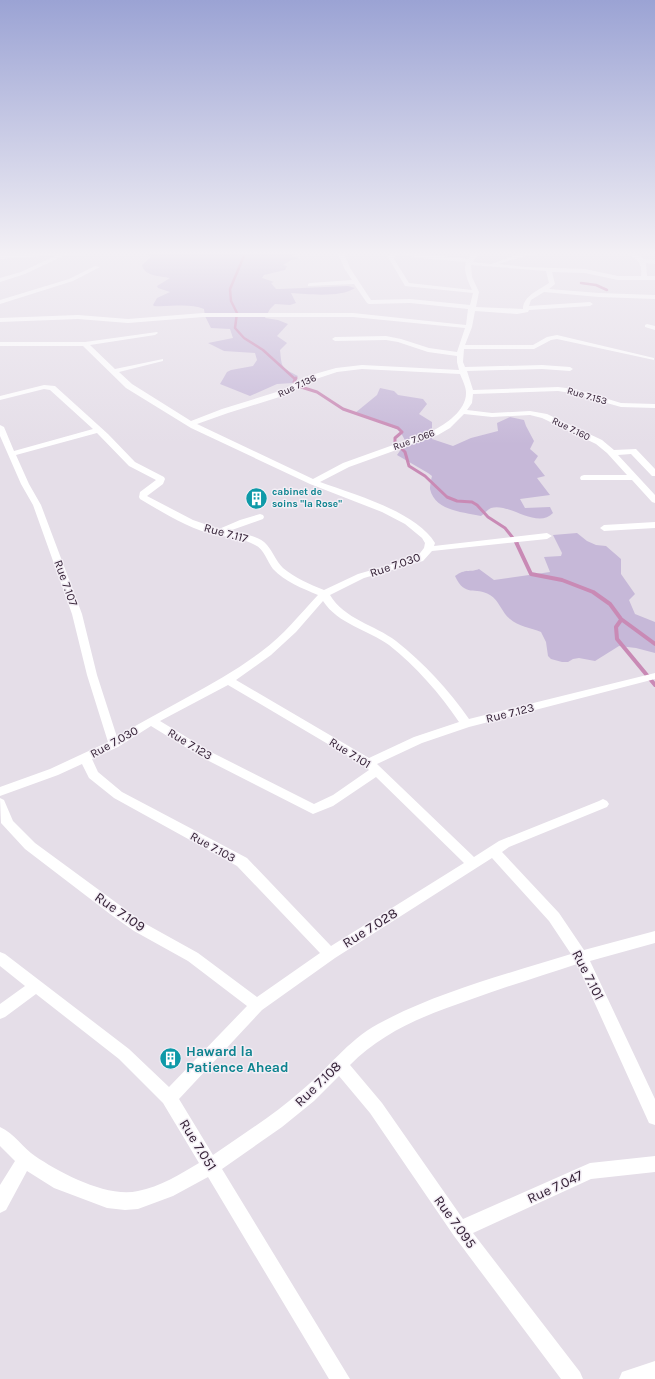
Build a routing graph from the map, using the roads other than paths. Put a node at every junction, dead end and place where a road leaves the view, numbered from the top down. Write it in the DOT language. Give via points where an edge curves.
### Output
graph roads {
  1 [pos="182,315"];
  2 [pos="287,315"];
  3 [pos="471,315"];
  4 [pos="373,316"];
  5 [pos="0,320"];
  6 [pos="647,326"];
  7 [pos="469,327"];
  8 [pos="655,328"];
  9 [pos="155,333"];
  10 [pos="335,339"];
  11 [pos="0,344"];
  12 [pos="85,344"];
  13 [pos="461,350"];
  14 [pos="652,359"];
  15 [pos="161,360"];
  16 [pos="570,369"];
  17 [pos="463,370"];
  18 [pos="115,371"];
  19 [pos="470,392"];
  20 [pos="0,398"];
  21 [pos="655,406"];
  22 [pos="462,412"];
  23 [pos="190,424"];
  24 [pos="0,427"];
  25 [pos="97,430"];
  26 [pos="612,453"];
  27 [pos="12,454"];
  28 [pos="655,474"];
  29 [pos="635,477"];
  30 [pos="584,478"];
  31 [pos="313,482"];
  32 [pos="655,500"];
  33 [pos="260,517"];
  34 [pos="655,525"];
  35 [pos="604,528"];
  36 [pos="218,533"];
  37 [pos="547,536"];
  38 [pos="429,549"];
  39 [pos="324,594"];
  40 [pos="655,676"];
  41 [pos="228,680"];
  42 [pos="151,721"];
  43 [pos="466,724"];
  44 [pos="114,744"];
  45 [pos="85,758"];
  46 [pos="373,767"];
  47 [pos="0,792"];
  48 [pos="0,803"];
  49 [pos="603,804"];
  50 [pos="493,851"];
  51 [pos="473,864"];
  52 [pos="655,937"];
  53 [pos="330,954"];
  54 [pos="581,957"];
  55 [pos="0,958"];
  56 [pos="36,986"];
  57 [pos="256,1005"];
  58 [pos="0,1012"];
  59 [pos="339,1064"];
  60 [pos="169,1098"];
  61 [pos="655,1117"];
  62 [pos="0,1135"];
  63 [pos="25,1159"];
  64 [pos="655,1164"];
  65 [pos="211,1166"];
  66 [pos="0,1204"];
  67 [pos="460,1230"];
  68 [pos="655,1371"];
  69 [pos="340,1379"];
  70 [pos="573,1379"];
  71 [pos="629,1379"];
  1 -- 5 [label="street" via="128,321 78,317"];
  2 -- 4 [label="street"];
  3 -- 7 [label="street"];
  4 -- 7 [label="street"];
  6 -- 8 [label="street"];
  7 -- 13 [label="street"];
  9 -- 12 [label="street"];
  10 -- 13 [label="street" via="386,338 428,350"];
  11 -- 12 [label="street"];
  12 -- 18 [label="street, Rue 7.030"];
  13 -- 14 [label="street" via="534,347 556,337"];
  13 -- 17 [label="street"];
  15 -- 18 [label="street"];
  16 -- 17 [label="street, Rue 7.136" via="542,367"];
  17 -- 19 [label="street"];
  17 -- 23 [label="street, Rue 7.136" via="362,367 336,370 307,379 279,395"];
  18 -- 23 [label="street, Rue 7.030" via="129,386"];
  19 -- 21 [label="street, Rue 7.153" via="558,389 620,405"];
  19 -- 22 [label="street, Rue 7.066" via="468,403"];
  20 -- 25 [label="street, Rue 7.117" via="44,387 52,388"];
  22 -- 26 [label="street, Rue 7.160" via="537,414 599,442"];
  22 -- 31 [label="street, Rue 7.066" via="446,426 425,437 346,465"];
  23 -- 31 [label="street, Rue 7.030"];
  24 -- 27 [label="street, Rue 7.107"];
  25 -- 27 [label="street"];
  25 -- 36 [label="street, Rue 7.117" via="132,464 161,479 143,494 143,497 187,521"];
  26 -- 28 [label="street" via="633,451"];
  26 -- 29 [label="street, Rue 7.160"];
  27 -- 44 [label="street, Rue 7.107" via="37,505 78,614 92,675"];
  29 -- 30 [label="street"];
  29 -- 32 [label="street, Rue 7.160"];
  31 -- 38 [label="street, Rue 7.030" via="408,522 426,536 430,543"];
  33 -- 36 [label="street"];
  34 -- 35 [label="street"];
  36 -- 39 [label="street, Rue 7.117" via="261,544 279,570 299,584"];
  37 -- 38 [label="street"];
  38 -- 39 [label="street, Rue 7.030" via="420,559 362,576"];
  39 -- 41 [label="street, Rue 7.030" via="267,653"];
  39 -- 43 [label="street, Rue 7.117" via="328,603 391,642 411,660 454,705"];
  40 -- 43 [label="street, Rue 7.123"];
  41 -- 42 [label="street, Rue 7.030"];
  41 -- 46 [label="street, Rue 7.101"];
  42 -- 44 [label="street, Rue 7.030"];
  42 -- 46 [label="street, Rue 7.123" via="207,755 313,808 340,795"];
  43 -- 46 [label="street, Rue 7.123" via="418,740"];
  44 -- 45 [label="street, Rue 7.030"];
  45 -- 47 [label="street, Rue 7.030"];
  45 -- 53 [label="street, Rue 7.103" via="92,775 118,795 242,862"];
  46 -- 51 [label="street, Rue 7.101"];
  48 -- 57 [label="street, Rue 7.109" via="7,823 30,846 139,927 193,957"];
  49 -- 50 [label="street, Rue 7.028" via="510,841"];
  50 -- 51 [label="street, Rue 7.028"];
  50 -- 54 [label="street, Rue 7.101" via="554,917"];
  51 -- 53 [label="street, Rue 7.028"];
  52 -- 54 [label="street, Rue 7.108"];
  53 -- 57 [label="street, Rue 7.028"];
  54 -- 59 [label="street, Rue 7.108" via="430,1007 383,1029 358,1046"];
  54 -- 61 [label="street, Rue 7.101"];
  55 -- 56 [label="street, Rue 7.051"];
  56 -- 58 [label="street"];
  56 -- 60 [label="street, Rue 7.051" via="124,1054"];
  57 -- 60 [label="street, Rue 7.028"];
  59 -- 65 [label="street, Rue 7.108" via="308,1096"];
  59 -- 67 [label="street, Rue 7.095" via="376,1108"];
  60 -- 65 [label="street, Rue 7.051"];
  62 -- 63 [label="street, Rue 7.108"];
  63 -- 65 [label="street, Rue 7.108" via="54,1179 107,1199 125,1201 138,1200 173,1187"];
  63 -- 66 [label="street"];
  64 -- 67 [label="street, Rue 7.047" via="590,1170"];
  65 -- 69 [label="street, Rue 7.051"];
  67 -- 70 [label="street, Rue 7.095"];
  68 -- 71 [label="street"];
}
